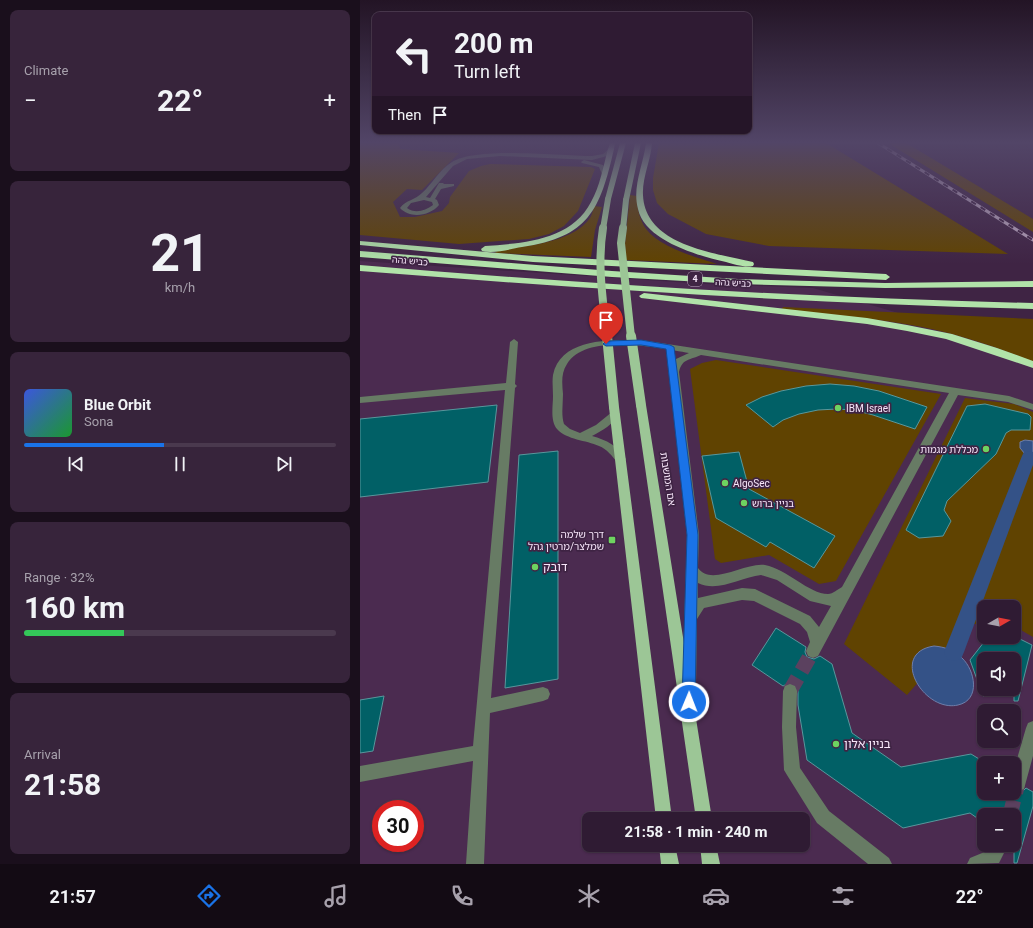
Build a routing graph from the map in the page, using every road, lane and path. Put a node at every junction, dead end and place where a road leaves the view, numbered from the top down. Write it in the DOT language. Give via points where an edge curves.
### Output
graph roads {
  1 [pos="433,183"];
  2 [pos="443,183"];
  3 [pos="601,183"];
  4 [pos="612,183"];
  5 [pos="630,183"];
  6 [pos="641,183"];
  7 [pos="452,185"];
  8 [pos="439,187"];
  9 [pos="418,199"];
  10 [pos="432,199"];
  11 [pos="360,243"];
  12 [pos="448,251"];
  13 [pos="360,254"];
  14 [pos="360,268"];
  15 [pos="863,276"];
  16 [pos="546,284"];
  17 [pos="1032,284"];
  18 [pos="1033,306"];
  19 [pos="514,342"];
  20 [pos="670,347"];
  21 [pos="707,353"];
  22 [pos="1033,365"];
  23 [pos="674,372"];
  24 [pos="512,386"];
  25 [pos="956,391"];
  26 [pos="360,400"];
  27 [pos="1033,407"];
  28 [pos="614,411"];
  29 [pos="581,436"];
  30 [pos="621,459"];
  31 [pos="691,568"];
  32 [pos="846,591"];
  33 [pos="690,624"];
  34 [pos="790,691"];
  35 [pos="543,694"];
  36 [pos="483,707"];
  37 [pos="688,718"];
  38 [pos="1032,732"];
  39 [pos="480,752"];
  40 [pos="1021,772"];
  41 [pos="360,774"];
  42 [pos="663,812"];
  43 [pos="703,812"];
  44 [pos="668,852"];
  45 [pos="709,852"];
  46 [pos="996,852"];
  47 [pos="475,864"];
  48 [pos="670,864"];
  49 [pos="711,864"];
  50 [pos="883,864"];
  51 [pos="976,864"];
  1 -- 9 [label="street"];
  2 -- 8 [label="street"];
  3 -- 12 [label="highway" via="593,206 582,221 570,230 531,243"];
  4 -- 28 [label="main road, bridge" via="601,233 600,253"];
  5 -- 37 [label="main road, אם המושבות, bridge" via="621,243 630,329"];
  6 -- 15 [label="highway" via="640,204 646,220 664,236 692,250 729,261"];
  7 -- 8 [label="street"];
  8 -- 10 [label="street"];
  9 -- 10 [label="street"];
  9 -- 10 [label="street" via="405,204 402,208 416,213 431,209 436,203"];
  11 -- 12 [label="highway"];
  12 -- 15 [label="highway" via="533,259"];
  13 -- 17 [label="highway, כביש גהה / 4" via="671,278 864,285"];
  14 -- 16 [label="highway, כביש גהה / 4"];
  15 -- 17 [label="highway"];
  16 -- 18 [label="highway, כביש גהה / 4" via="927,304"];
  16 -- 22 [label="highway" via="894,326 948,336"];
  19 -- 24 [label="street"];
  20 -- 21 [label="street"];
  20 -- 23 [label="street"];
  20 -- 29 [label="street" via="618,342 574,351 561,366 558,375 558,419 561,427"];
  21 -- 23 [label="street" via="680,359"];
  21 -- 25 [label="street"];
  23 -- 31 [label="street" via="693,535"];
  24 -- 26 [label="street"];
  24 -- 36 [label="street"];
  25 -- 27 [label="street"];
  25 -- 32 [label="street"];
  28 -- 29 [label="street" via="605,425"];
  28 -- 30 [label="main road"];
  29 -- 30 [label="street" via="608,446"];
  30 -- 42 [label="main road"];
  31 -- 32 [label="street" via="696,577 705,581 760,570 772,572 815,597 831,600"];
  31 -- 33 [label="street"];
  32 -- 33 [label="street" via="815,646 813,629 805,620 755,595 734,596 698,604"];
  33 -- 37 [label="street"];
  34 -- 50 [label="street" via="792,770 823,817"];
  35 -- 36 [label="street"];
  36 -- 39 [label="street"];
  37 -- 43 [label="main road, אם המושבות"];
  38 -- 40 [label="street"];
  39 -- 41 [label="street"];
  39 -- 47 [label="street"];
  44 -- 48 [label="main road"];
  45 -- 49 [label="main road"];
  46 -- 51 [label="street" via="993,857"];
}
